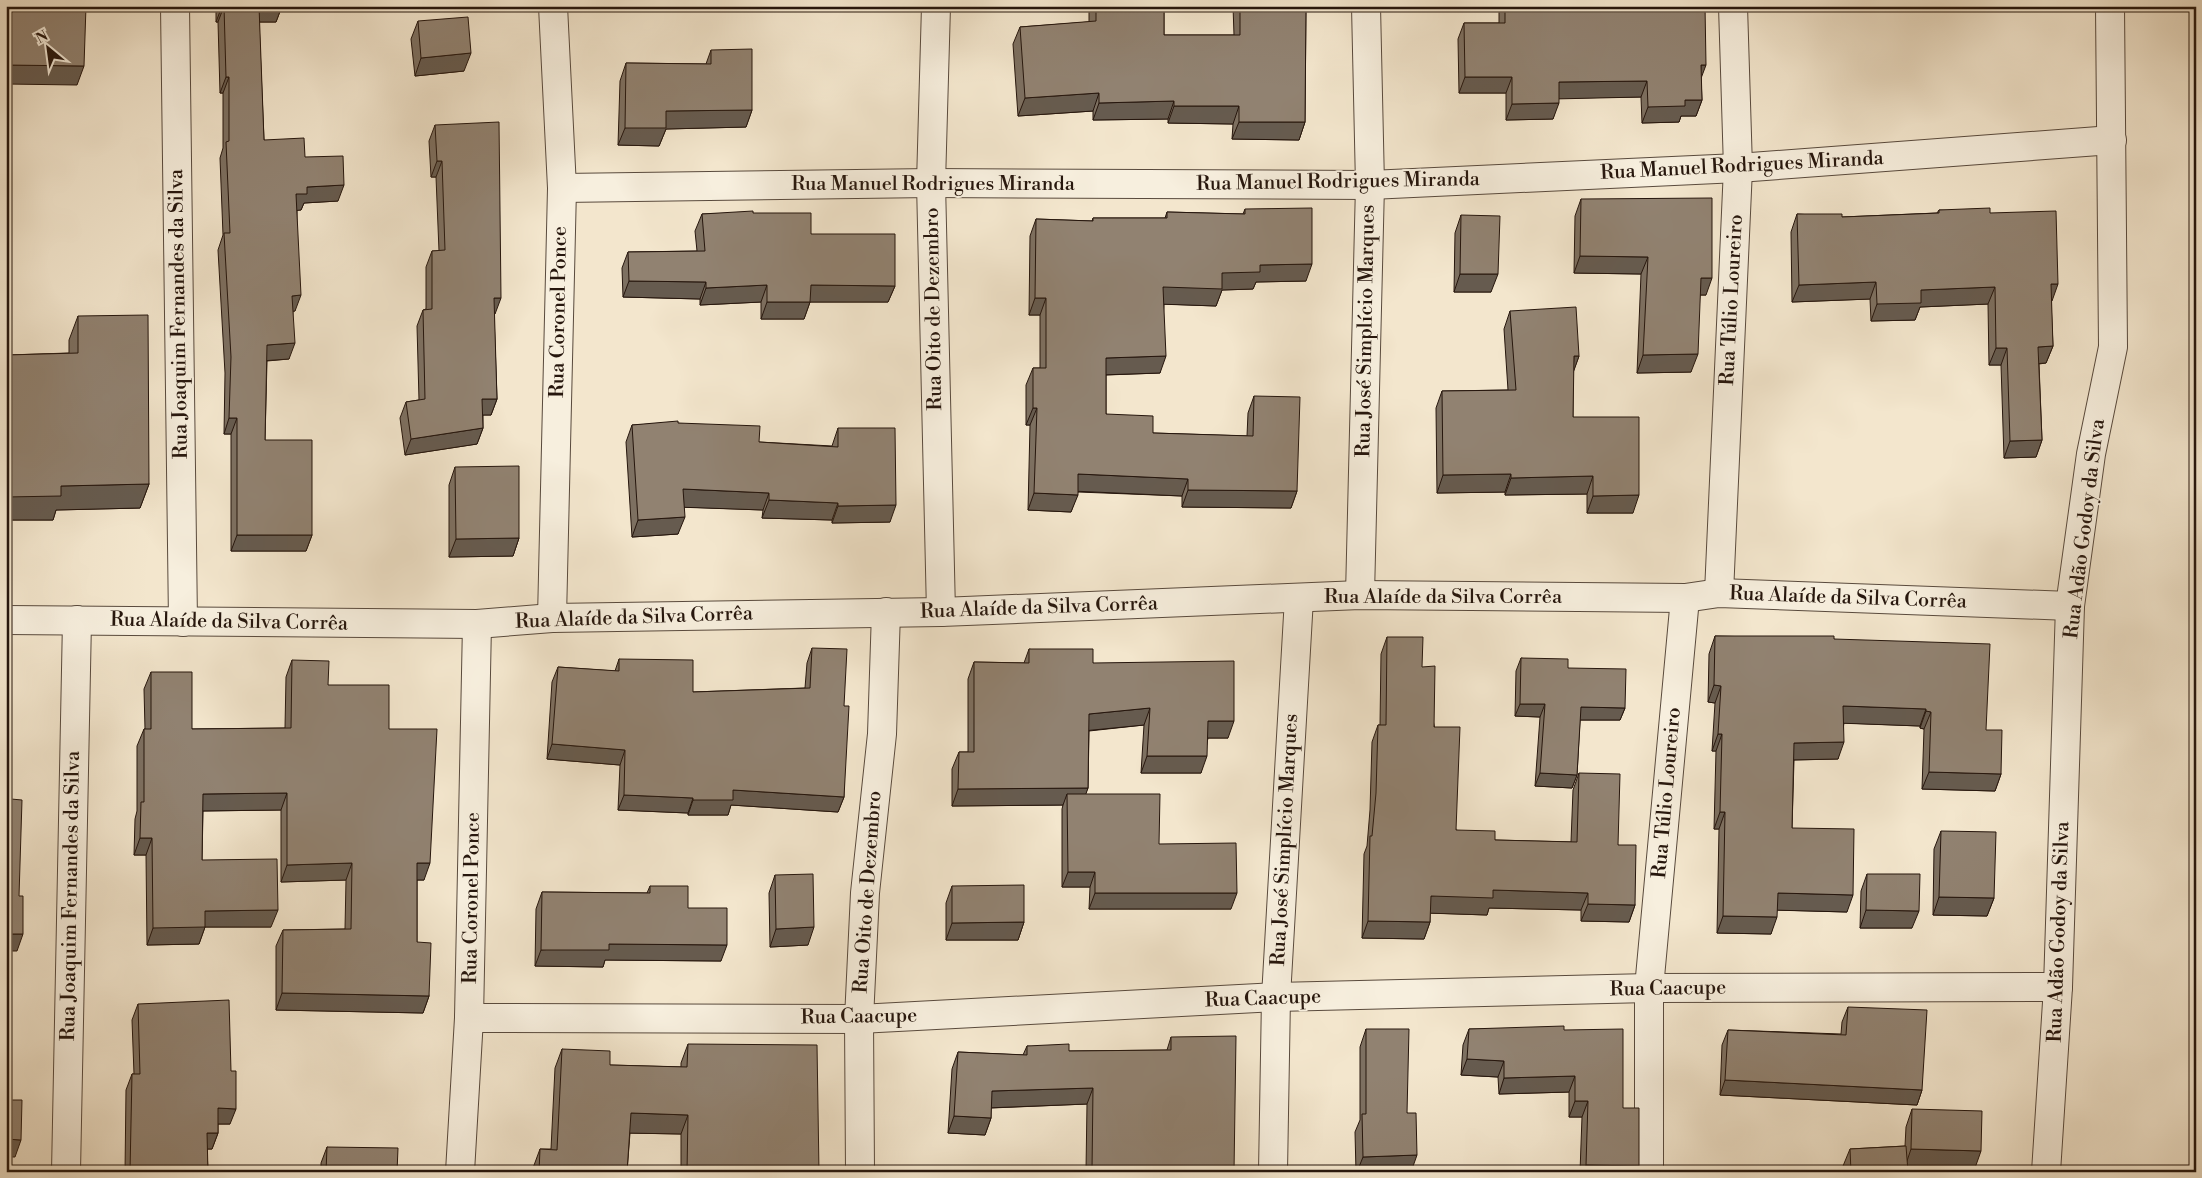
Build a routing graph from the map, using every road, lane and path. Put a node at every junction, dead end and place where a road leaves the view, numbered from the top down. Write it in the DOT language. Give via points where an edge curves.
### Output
graph roads {
  1 [pos="175,6"];
  2 [pos="552,6"];
  3 [pos="936,6"];
  4 [pos="1366,6"];
  5 [pos="1733,6"];
  6 [pos="2110,6"];
  7 [pos="2112,140"];
  8 [pos="1738,168"];
  9 [pos="931,183"];
  10 [pos="1370,184"];
  11 [pos="562,188"];
  12 [pos="1719,593"];
  13 [pos="1360,595"];
  14 [pos="1299,598"];
  15 [pos="1685,598"];
  16 [pos="2070,606"];
  17 [pos="886,612"];
  18 [pos="941,612"];
  19 [pos="552,618"];
  20 [pos="6,620"];
  21 [pos="77,620"];
  22 [pos="183,622"];
  23 [pos="478,624"];
  24 [pos="2058,987"];
  25 [pos="1649,988"];
  26 [pos="1276,997"];
  27 [pos="469,1018"];
  28 [pos="859,1019"];
  29 [pos="66,1172"];
  30 [pos="460,1172"];
  31 [pos="860,1172"];
  32 [pos="1273,1172"];
  33 [pos="1649,1172"];
  34 [pos="2046,1172"];
  1 -- 22 [label="street, Rua Joaquim Fernandes da Silva"];
  2 -- 11 [label="street, Rua Coronel Ponce"];
  3 -- 9 [label="street, Rua Oito de Dezembro"];
  4 -- 10 [label="street, Rua José Simplício Marques"];
  5 -- 8 [label="street, Rua Túlio Loureiro"];
  6 -- 7 [label="street, Rua Adão Godoy da Silva"];
  7 -- 8 [label="street, Rua Manuel Rodrigues Miranda"];
  7 -- 16 [label="street, Rua Adão Godoy da Silva" via="2113,348 2091,454"];
  8 -- 10 [label="street, Rua Manuel Rodrigues Miranda"];
  8 -- 12 [label="street, Rua Túlio Loureiro"];
  9 -- 10 [label="street, Rua Manuel Rodrigues Miranda"];
  9 -- 11 [label="street, Rua Manuel Rodrigues Miranda"];
  9 -- 18 [label="street, Rua Oito de Dezembro"];
  10 -- 13 [label="street, Rua José Simplício Marques"];
  11 -- 19 [label="street, Rua Coronel Ponce"];
  12 -- 15 [label="street, Rua Alaíde da Silva Corrêa"];
  12 -- 16 [label="street, Rua Alaíde da Silva Corrêa"];
  13 -- 14 [label="street, Rua Alaíde da Silva Corrêa"];
  13 -- 15 [label="street, Rua Alaíde da Silva Corrêa"];
  14 -- 18 [label="street, Rua Alaíde da Silva Corrêa"];
  14 -- 26 [label="street, Rua José Simplício Marques"];
  15 -- 25 [label="street, Rua Túlio Loureiro"];
  16 -- 24 [label="street, Rua Adão Godoy da Silva"];
  17 -- 18 [label="street, Rua Alaíde da Silva Corrêa"];
  17 -- 19 [label="street, Rua Alaíde da Silva Corrêa"];
  17 -- 28 [label="street, Rua Oito de Dezembro" via="882,734 865,892"];
  19 -- 23 [label="street, Rua Alaíde da Silva Corrêa"];
  20 -- 21 [label="street, Rua Alaíde da Silva Corrêa"];
  21 -- 22 [label="street, Rua Alaíde da Silva Corrêa"];
  21 -- 29 [label="street, Rua Joaquim Fernandes da Silva"];
  22 -- 23 [label="street, Rua Alaíde da Silva Corrêa"];
  23 -- 27 [label="street, Rua Coronel Ponce"];
  24 -- 25 [label="street, Rua Caacupe"];
  24 -- 34 [label="street, Rua Adão Godoy da Silva"];
  25 -- 26 [label="street, Rua Caacupe"];
  25 -- 33 [label="street, Rua Túlio Loureiro"];
  26 -- 28 [label="street, Rua Caacupe"];
  26 -- 32 [label="street, Rua José Simplício Marques"];
  27 -- 28 [label="street, Rua Caacupe"];
  27 -- 30 [label="street, Rua Coronel Ponce"];
  28 -- 31 [label="street, Rua Oito de Dezembro"];
}
